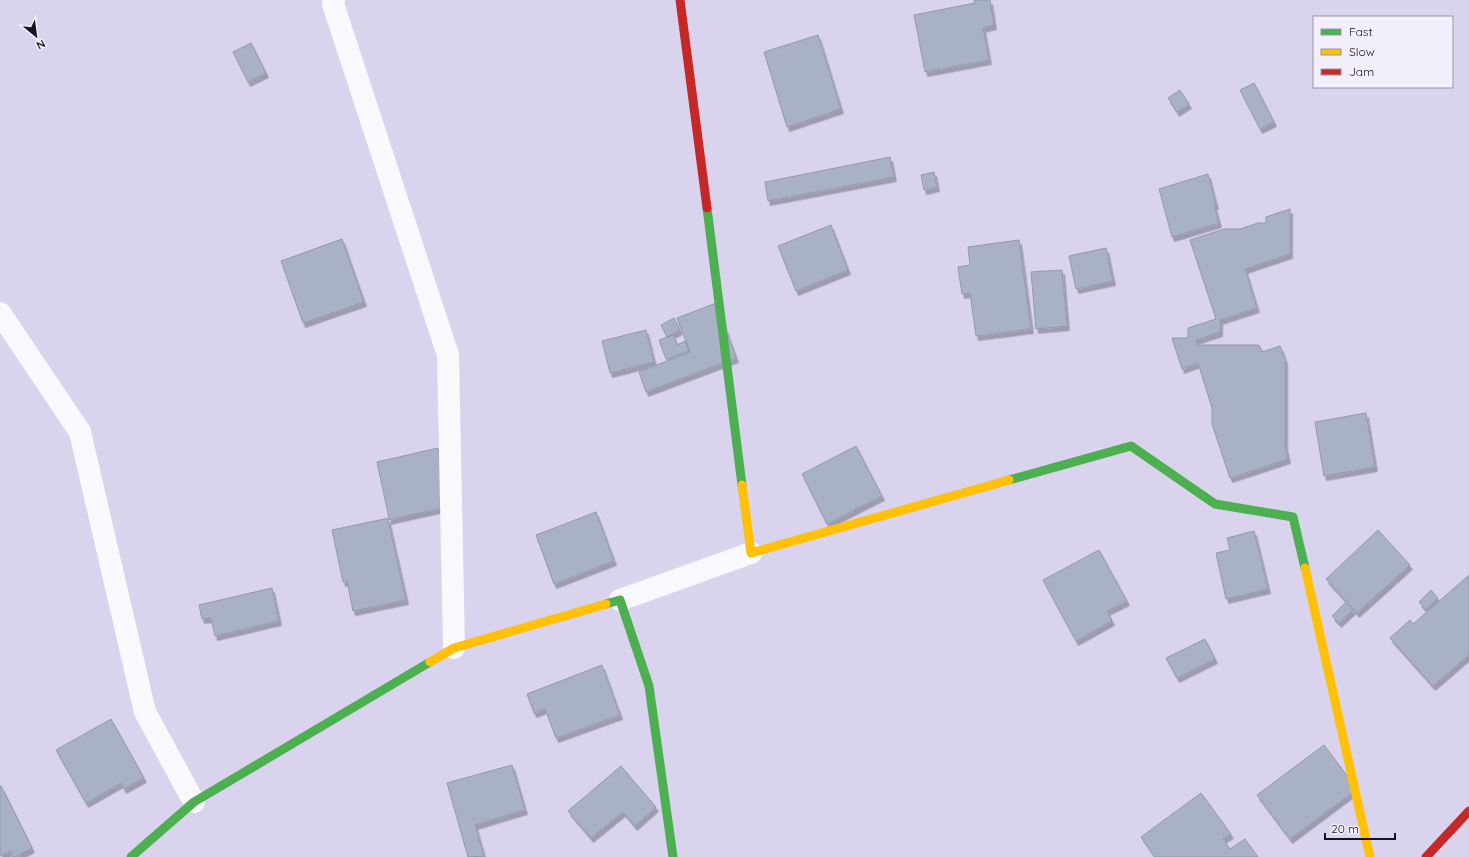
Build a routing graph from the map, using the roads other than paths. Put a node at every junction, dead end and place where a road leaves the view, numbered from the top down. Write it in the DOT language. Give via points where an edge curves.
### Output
graph roads {
  1 [pos="334,0"];
  2 [pos="680,0"];
  3 [pos="0,313"];
  4 [pos="751,553"];
  5 [pos="620,600"];
  6 [pos="454,648"];
  7 [pos="194,802"];
  8 [pos="1469,811"];
  9 [pos="131,857"];
  10 [pos="673,857"];
  11 [pos="1370,857"];
  12 [pos="1426,857"];
  1 -- 6 [label="street" via="333,4 448,355"];
  2 -- 4 [label="street"];
  3 -- 7 [label="street" via="80,432 144,712"];
  4 -- 5 [label="street"];
  4 -- 11 [label="street" via="1131,446 1215,504 1293,516"];
  5 -- 6 [label="street"];
  5 -- 10 [label="street" via="649,686"];
  6 -- 7 [label="street"];
  7 -- 9 [label="street"];
  8 -- 12 [label="street"];
}
